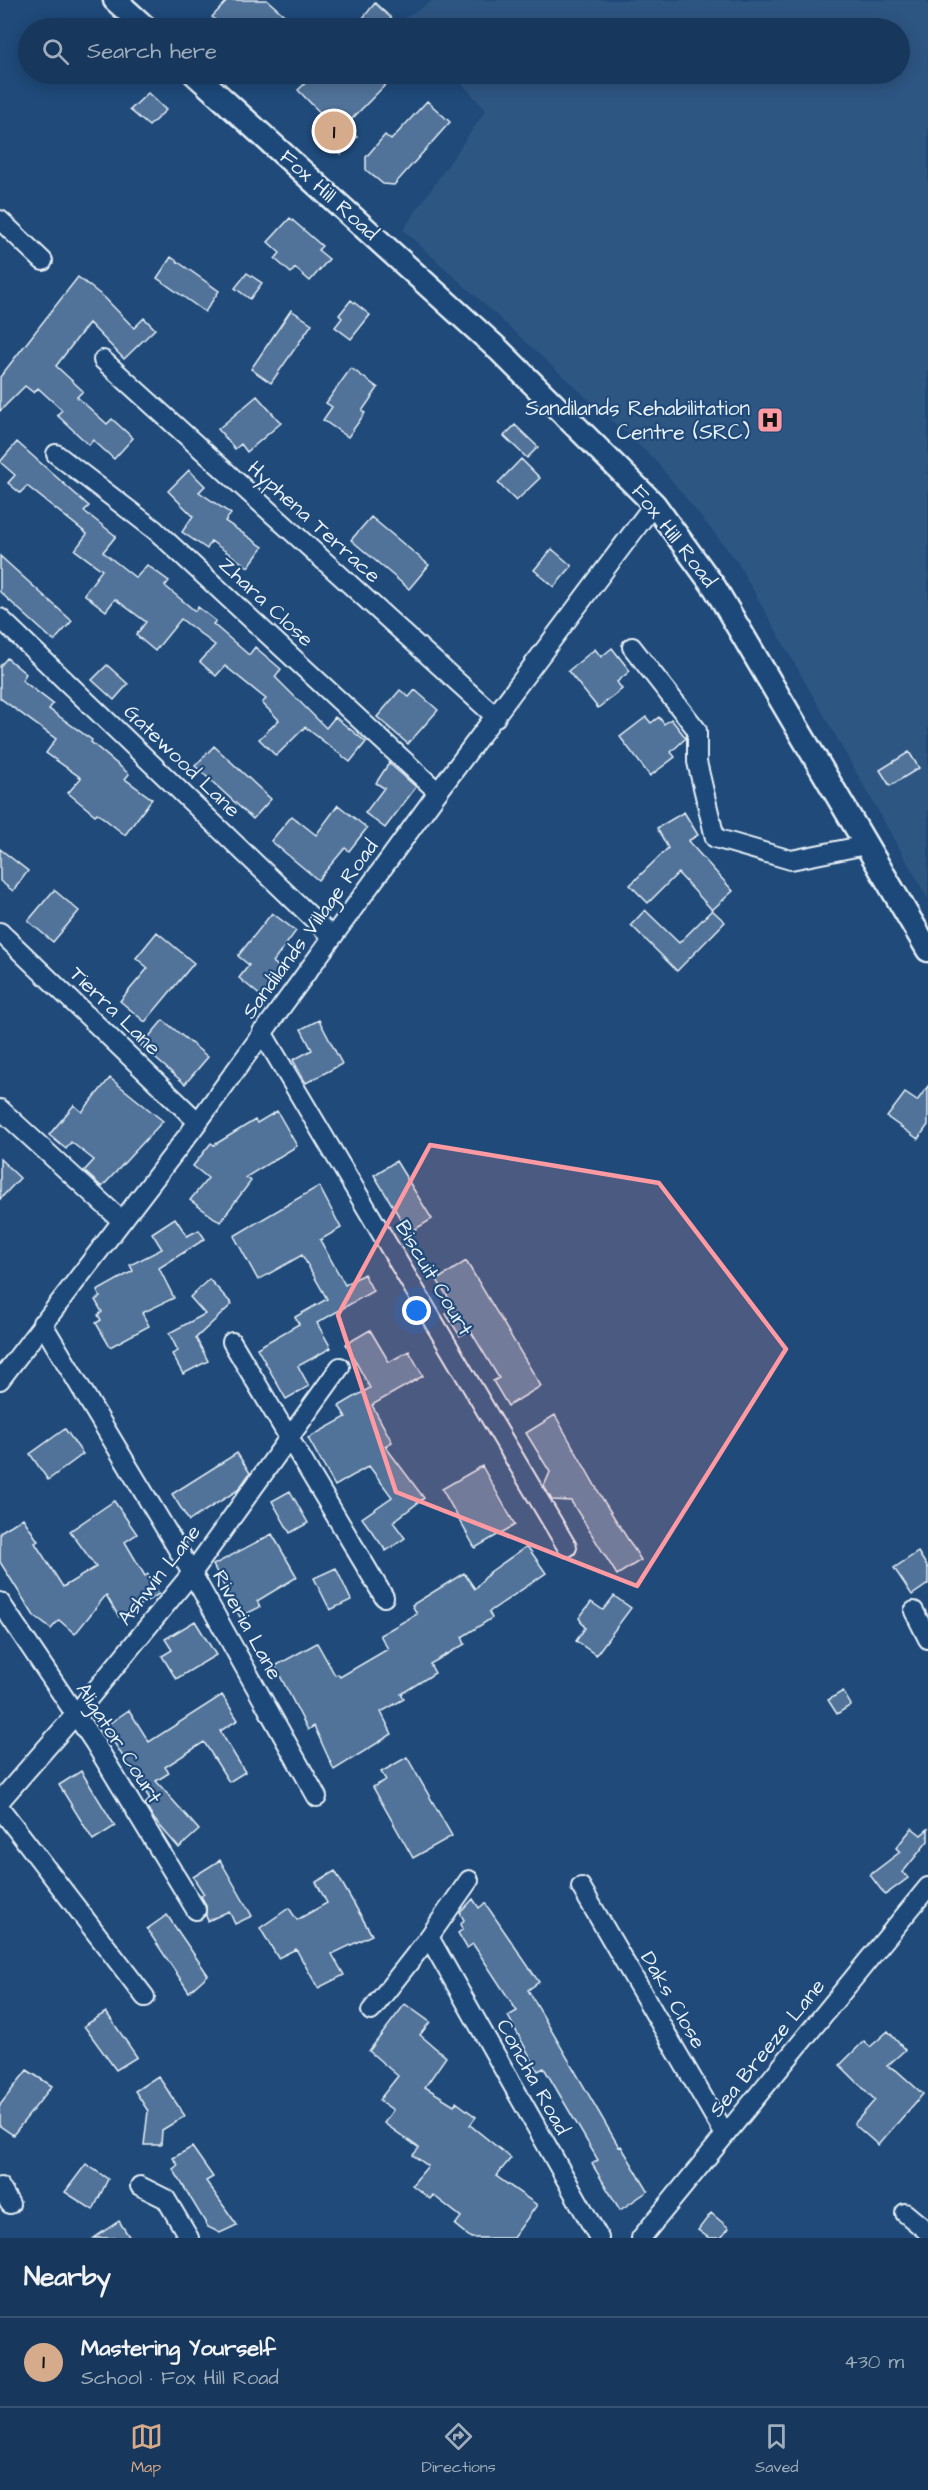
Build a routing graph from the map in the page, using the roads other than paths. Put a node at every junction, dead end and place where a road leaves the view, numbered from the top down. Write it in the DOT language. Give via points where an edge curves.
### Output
graph roads {
  1 [pos="115,0"];
  2 [pos="135,18"];
  3 [pos="206,84"];
  4 [pos="0,220"];
  5 [pos="43,261"];
  6 [pos="103,360"];
  7 [pos="56,454"];
  8 [pos="654,504"];
  9 [pos="0,618"];
  10 [pos="632,647"];
  11 [pos="496,717"];
  12 [pos="438,792"];
  13 [pos="866,845"];
  14 [pos="0,932"];
  15 [pos="332,936"];
  16 [pos="928,950"];
  17 [pos="262,1032"];
  18 [pos="0,1109"];
  19 [pos="198,1122"];
  20 [pos="122,1221"];
  21 [pos="42,1323"];
  22 [pos="232,1342"];
  23 [pos="340,1367"];
  24 [pos="0,1380"];
  25 [pos="289,1437"];
  26 [pos="567,1547"];
  27 [pos="192,1573"];
  28 [pos="384,1597"];
  29 [pos="0,1602"];
  30 [pos="914,1611"];
  31 [pos="928,1639"];
  32 [pos="75,1715"];
  33 [pos="317,1797"];
  34 [pos="0,1801"];
  35 [pos="0,1808"];
  36 [pos="469,1880"];
  37 [pos="581,1887"];
  38 [pos="928,1887"];
  39 [pos="196,1910"];
  40 [pos="429,1937"];
  41 [pos="145,1997"];
  42 [pos="371,2011"];
  43 [pos="725,2135"];
  44 [pos="140,2186"];
  45 [pos="0,2187"];
  46 [pos="10,2204"];
  47 [pos="905,2213"];
  48 [pos="928,2232"];
  49 [pos="189,2238"];
  50 [pos="599,2238"];
  51 [pos="641,2238"];
  1 -- 2 [label="main road"];
  3 -- 8 [label="main road, Fox Hill Road" via="499,350"];
  4 -- 5 [label="street"];
  6 -- 11 [label="street, Hyphena Terrace"];
  7 -- 12 [label="street, Zhara Close" via="156,531"];
  8 -- 11 [label="street, Sandilands Village Road"];
  8 -- 13 [label="main road, Fox Hill Road" via="715,588"];
  9 -- 15 [label="street, Gatewood Lane"];
  10 -- 13 [label="street" via="697,730 697,762 716,838 791,860"];
  11 -- 12 [label="street, Sandilands Village Road"];
  12 -- 15 [label="street, Sandilands Village Road"];
  13 -- 16 [label="main road, Fox Hill Road"];
  14 -- 19 [label="street, Tierra Lane"];
  15 -- 17 [label="street, Sandilands Village Road"];
  17 -- 19 [label="street, Sandilands Village Road"];
  17 -- 26 [label="street, Biscuit Court"];
  18 -- 20 [label="street"];
  19 -- 20 [label="street, Sandilands Village Road"];
  20 -- 21 [label="street, Sandilands Village Road"];
  21 -- 24 [label="street, Sandilands Village Road"];
  21 -- 27 [label="street, Riveria Lane"];
  22 -- 25 [label="street"];
  23 -- 25 [label="street, Ashwin Lane"];
  25 -- 27 [label="street, Ashwin Lane"];
  25 -- 28 [label="street"];
  27 -- 32 [label="street, Ashwin Lane"];
  27 -- 33 [label="street, Riveria Lane"];
  29 -- 32 [label="street, Aligator Court"];
  30 -- 31 [label="street"];
  32 -- 34 [label="street, Ashwin Lane"];
  32 -- 39 [label="street, Aligator Court"];
  35 -- 41 [label="street"];
  36 -- 40 [label="street"];
  37 -- 43 [label="street, Daks Close"];
  38 -- 43 [label="street, Sea Breeze Lane"];
  40 -- 42 [label="street"];
  40 -- 50 [label="street, Concha Road"];
  43 -- 51 [label="street, Sea Breeze Lane"];
  44 -- 49 [label="street" via="166,2199"];
  45 -- 46 [label="street"];
  47 -- 48 [label="street"];
}
